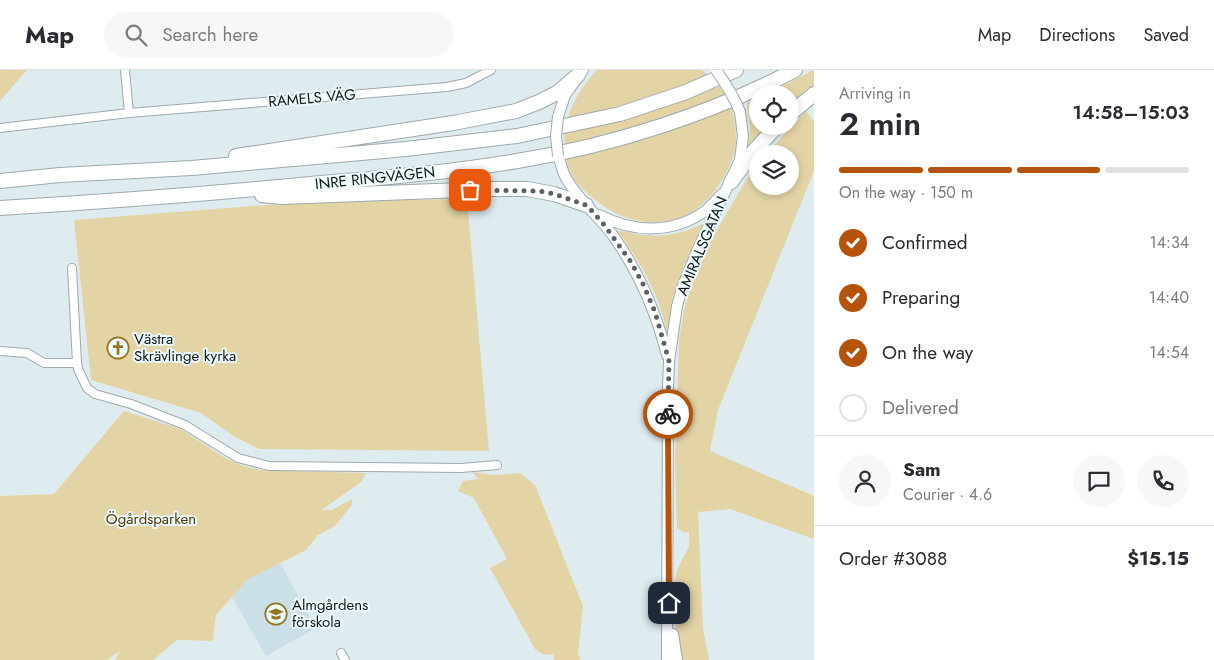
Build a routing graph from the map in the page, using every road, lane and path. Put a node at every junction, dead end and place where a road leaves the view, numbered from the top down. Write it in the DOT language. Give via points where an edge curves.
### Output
graph roads {
  1 [pos="126,70"];
  2 [pos="491,70"];
  3 [pos="715,70"];
  4 [pos="736,70"];
  5 [pos="796,70"];
  6 [pos="581,73"];
  7 [pos="814,94"];
  8 [pos="799,106"];
  9 [pos="129,113"];
  10 [pos="0,128"];
  11 [pos="769,135"];
  12 [pos="192,168"];
  13 [pos="0,181"];
  14 [pos="728,186"];
  15 [pos="227,192"];
  16 [pos="0,208"];
  17 [pos="589,208"];
  18 [pos="72,268"];
  19 [pos="0,351"];
  20 [pos="669,361"];
  21 [pos="77,363"];
  22 [pos="497,465"];
  23 [pos="669,603"];
  24 [pos="667,660"];
  25 [pos="677,660"];
  1 -- 9 [label="street"];
  2 -- 9 [label="street, RAMELS VÄG" via="466,83 447,87"];
  3 -- 14 [label="main road, AMIRALSGATAN, bridge" via="730,90 740,112 743,136 740,160"];
  4 -- 12 [label="highway, INRE RINGVÄGEN" via="686,92 620,114 517,136"];
  5 -- 15 [label="highway, INRE RINGVÄGEN" via="694,114 631,136 574,150 412,175"];
  6 -- 12 [label="highway" via="557,93 516,111 237,155"];
  6 -- 17 [label="main road, AMIRALSGATAN, bridge" via="566,94 558,116 556,136 565,176"];
  7 -- 8 [label="highway"];
  9 -- 10 [label="street, RAMELS VÄG"];
  11 -- 14 [label="highway"];
  12 -- 13 [label="highway, INRE RINGVÄGEN"];
  14 -- 17 [label="main road, AMIRALSGATAN" via="706,210 670,227 631,227"];
  14 -- 20 [label="main road, AMIRALSGATAN" via="682,288"];
  15 -- 16 [label="highway, INRE RINGVÄGEN"];
  15 -- 17 [label="highway" via="282,197 526,190 554,194"];
  17 -- 20 [label="main road, AMIRALSGATAN" via="615,239 643,284 659,323"];
  18 -- 21 [label="street"];
  19 -- 21 [label="street" via="27,354 44,362"];
  20 -- 23 [label="main road, AMIRALSGATAN"];
  21 -- 22 [label="street" via="87,388 95,394 185,425 238,458 269,466 461,468"];
  23 -- 24 [label="main road, AMIRALSGATAN"];
  23 -- 25 [label="main road, AMIRALSGATAN"];
}
